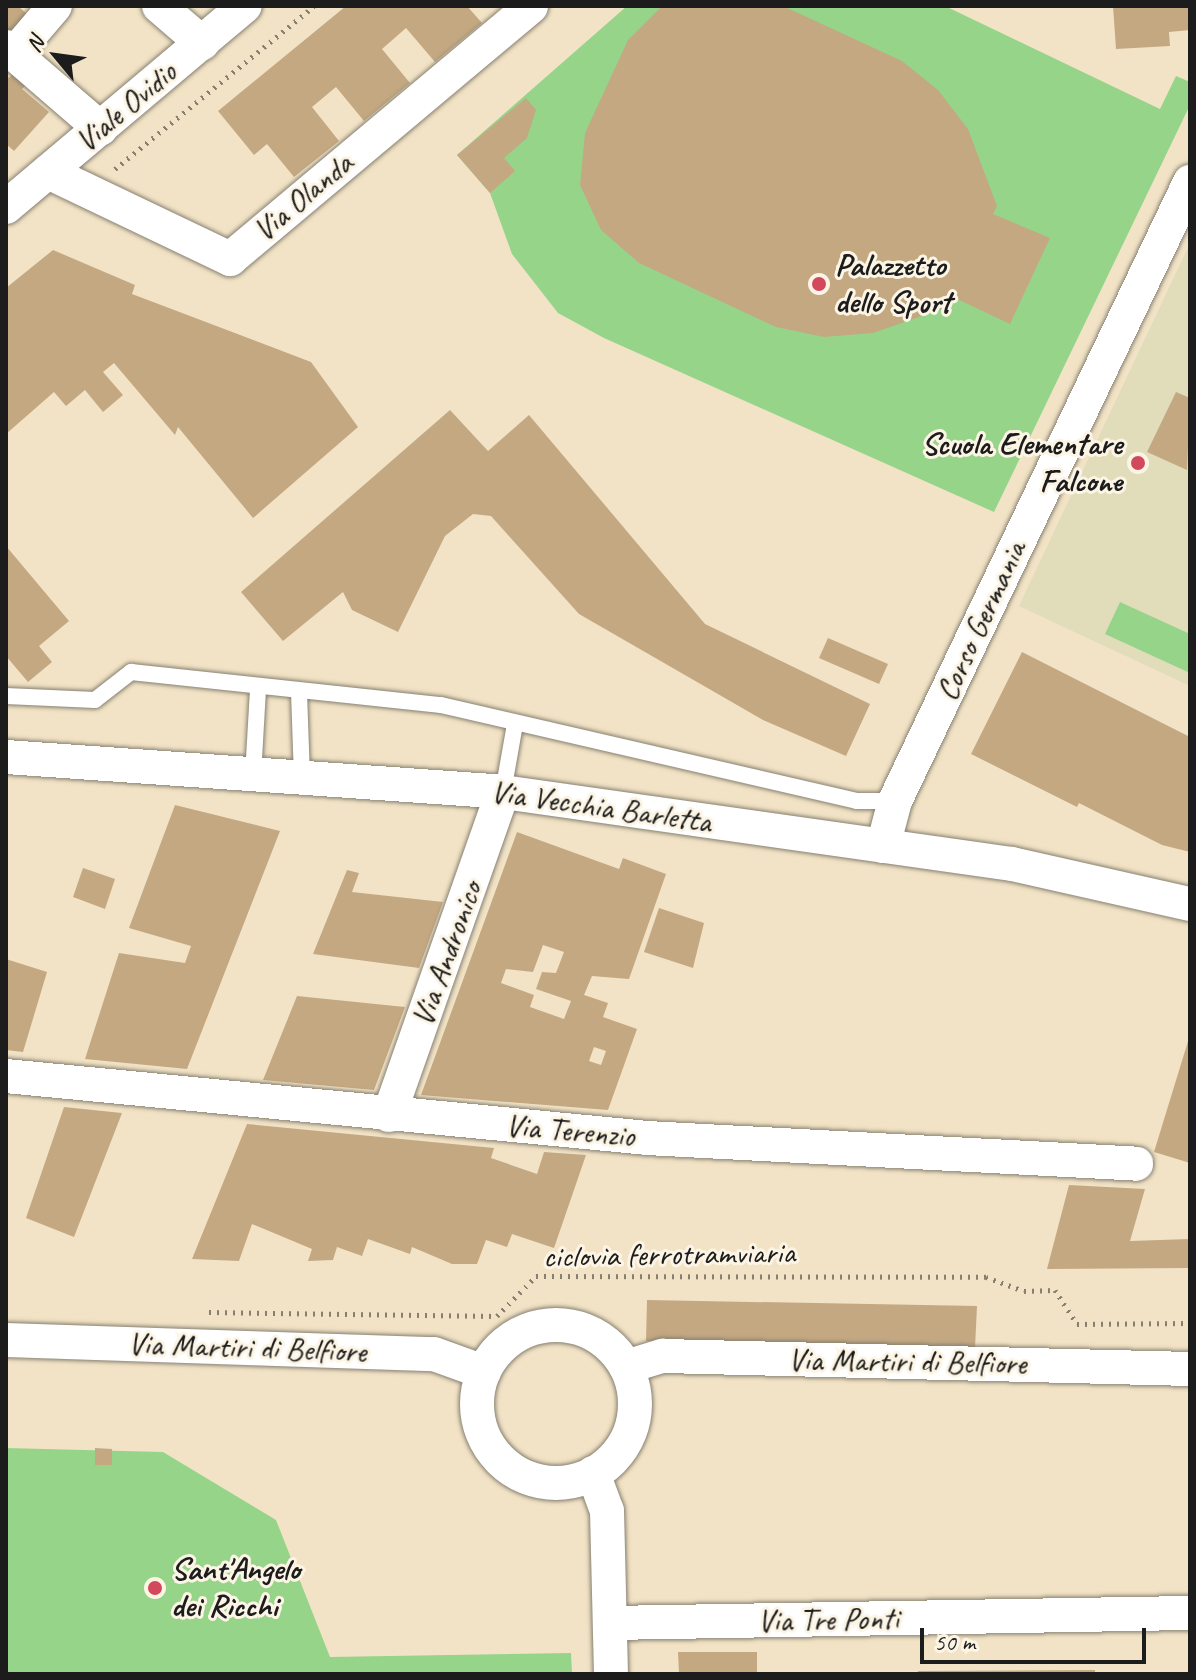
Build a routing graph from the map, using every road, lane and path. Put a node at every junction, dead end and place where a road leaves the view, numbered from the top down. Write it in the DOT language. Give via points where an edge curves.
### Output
graph roads {
  1 [pos="55,6"];
  2 [pos="159,6"];
  3 [pos="245,6"];
  4 [pos="314,6"];
  5 [pos="531,6"];
  6 [pos="202,43"];
  7 [pos="10,51"];
  8 [pos="101,129"];
  9 [pos="48,172"];
  10 [pos="1190,182"];
  11 [pos="83,189"];
  12 [pos="6,207"];
  13 [pos="258,690"];
  14 [pos="299,692"];
  15 [pos="6,696"];
  16 [pos="515,724"];
  17 [pos="6,757"];
  18 [pos="253,777"];
  19 [pos="302,778"];
  20 [pos="503,792"];
  21 [pos="895,801"];
  22 [pos="883,846"];
  23 [pos="1190,904"];
  24 [pos="6,1076"];
  25 [pos="389,1115"];
  26 [pos="1136,1164"];
  27 [pos="201,1311"];
  28 [pos="1190,1323"];
  29 [pos="6,1340"];
  30 [pos="626,1367"];
  31 [pos="1190,1369"];
  32 [pos="484,1372"];
  33 [pos="593,1473"];
  34 [pos="1190,1613"];
  35 [pos="610,1623"];
  36 [pos="611,1674"];
  1 -- 7 [label="street"];
  2 -- 6 [label="street"];
  3 -- 6 [label="street, Viale Ovidio"];
  4 -- 11 [label="path" via="140,153"];
  5 -- 11 [label="street, Via Olanda" via="230,259"];
  6 -- 8 [label="street, Viale Ovidio"];
  7 -- 8 [label="street"];
  8 -- 9 [label="street, Viale Ovidio"];
  9 -- 11 [label="street, Via Olanda"];
  9 -- 12 [label="street, Viale Ovidio"];
  10 -- 21 [label="street, Corso Germania"];
  13 -- 14 [label="lane"];
  13 -- 15 [label="lane" via="131,672 95,700"];
  13 -- 18 [label="lane"];
  14 -- 16 [label="lane" via="441,705"];
  14 -- 19 [label="lane"];
  16 -- 20 [label="lane"];
  16 -- 21 [label="lane" via="857,801"];
  17 -- 18 [label="street, Via Vecchia Barletta"];
  18 -- 19 [label="street, Via Vecchia Barletta"];
  19 -- 20 [label="street, Via Vecchia Barletta"];
  20 -- 22 [label="street, Via Vecchia Barletta"];
  20 -- 25 [label="street, Via Andronico"];
  21 -- 22 [label="street, Corso Germania"];
  22 -- 23 [label="street, Via Vecchia Barletta" via="1012,864"];
  24 -- 25 [label="street, Via Terenzio"];
  25 -- 26 [label="street, Via Terenzio" via="647,1138"];
  27 -- 28 [label="path, ciclovia ferrotramviaria" via="497,1316 536,1276 986,1277 1024,1291 1055,1290 1077,1324"];
  29 -- 32 [label="street, Via Martiri di Belfiore" via="434,1354"];
  30 -- 31 [label="street, Via Martiri di Belfiore" via="663,1356"];
  30 -- 32 [label="street" via="599,1336 570,1325 539,1325 510,1338"];
  30 -- 33 [label="street" via="635,1386 635,1418 624,1447"];
  32 -- 33 [label="street" via="477,1390 478,1421 490,1450 513,1472 542,1483 573,1482"];
  33 -- 35 [label="street" via="607,1511"];
  34 -- 35 [label="street, Via Tre Ponti"];
  35 -- 36 [label="street"];
}
